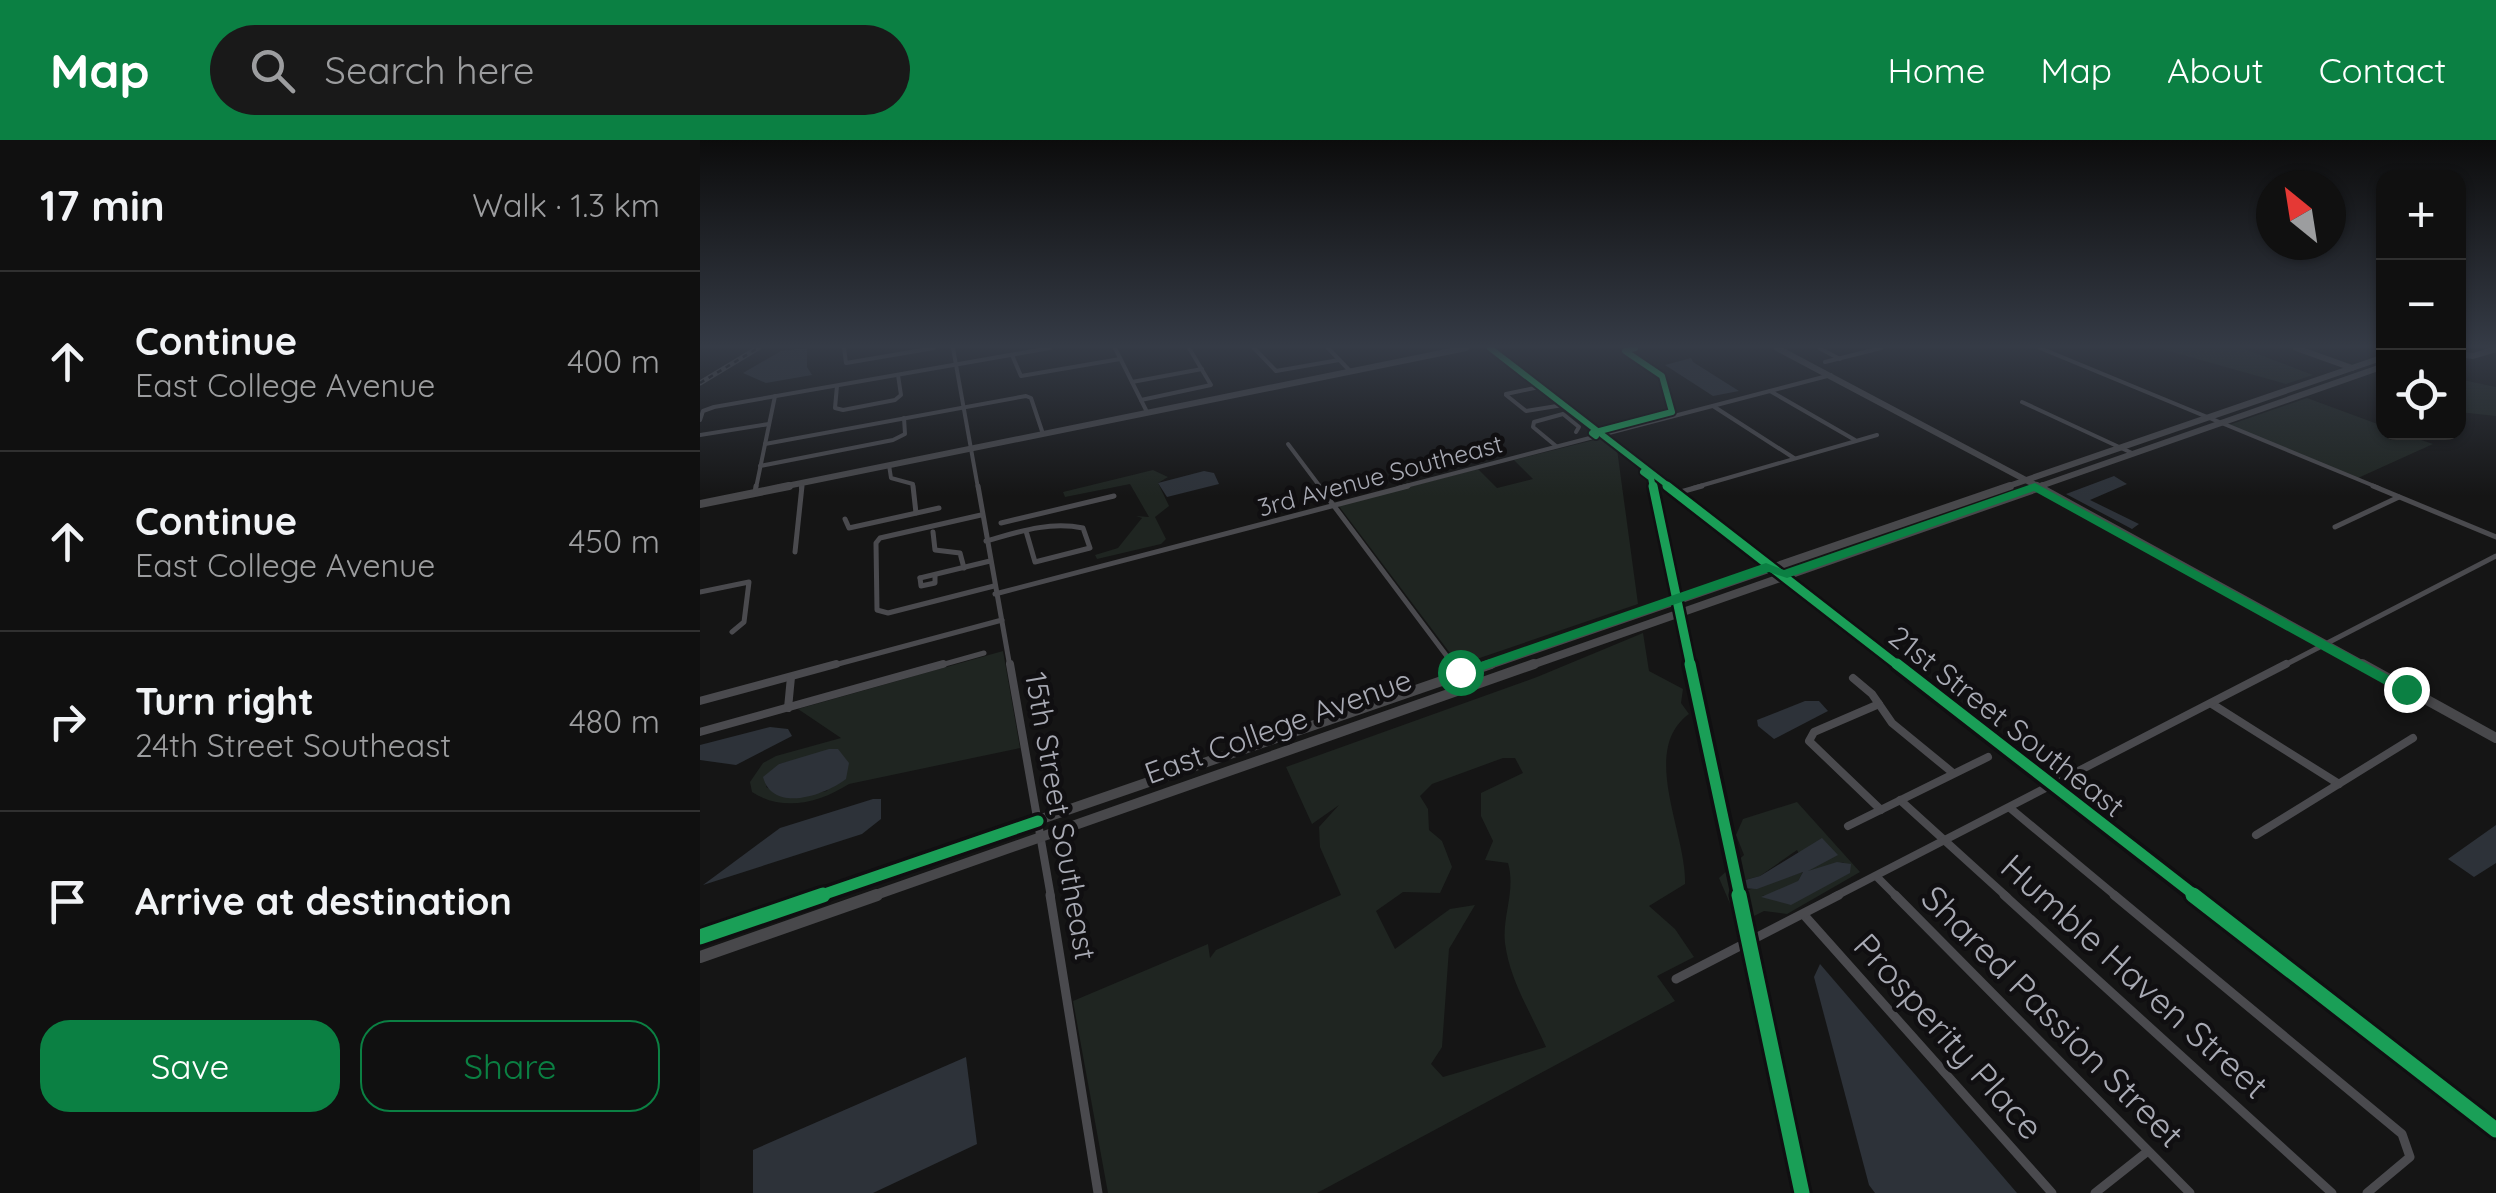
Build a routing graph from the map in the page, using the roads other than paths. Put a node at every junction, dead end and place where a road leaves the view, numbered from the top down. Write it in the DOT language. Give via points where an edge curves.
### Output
graph roads {
  1 [pos="769,397"];
  2 [pos="775,397"];
  3 [pos="837,397"];
  4 [pos="896,397"];
  5 [pos="962,397"];
  6 [pos="1022,397"];
  7 [pos="1029,397"];
  8 [pos="1140,397"];
  9 [pos="1154,397"];
  10 [pos="1221,397"];
  11 [pos="1510,397"];
  12 [pos="1547,397"];
  13 [pos="1747,397"];
  14 [pos="1781,397"];
  15 [pos="1869,397"];
  16 [pos="2157,397"];
  17 [pos="2265,397"];
  18 [pos="2293,397"];
  19 [pos="1141,400"];
  20 [pos="2022,402"];
  21 [pos="1563,406"];
  22 [pos="1713,406"];
  23 [pos="964,407"];
  24 [pos="1148,412"];
  25 [pos="904,418"];
  26 [pos="2206,418"];
  27 [pos="700,420"];
  28 [pos="2219,423"];
  29 [pos="769,424"];
  30 [pos="1581,428"];
  31 [pos="1043,434"];
  32 [pos="1601,435"];
  33 [pos="1877,435"];
  34 [pos="700,436"];
  35 [pos="1856,441"];
  36 [pos="765,444"];
  37 [pos="1288,444"];
  38 [pos="1557,447"];
  39 [pos="2120,447"];
  40 [pos="970,449"];
  41 [pos="2132,453"];
  42 [pos="1795,459"];
  43 [pos="889,465"];
  44 [pos="760,466"];
  45 [pos="2024,480"];
  46 [pos="802,483"];
  47 [pos="2035,487"];
  48 [pos="754,492"];
  49 [pos="1677,494"];
  50 [pos="1114,496"];
  51 [pos="2400,497"];
  52 [pos="700,504"];
  53 [pos="1332,505"];
  54 [pos="939,508"];
  55 [pos="1058,510"];
  56 [pos="916,513"];
  57 [pos="982,515"];
  58 [pos="845,519"];
  59 [pos="1001,523"];
  60 [pos="1063,523"];
  61 [pos="2335,527"];
  62 [pos="1026,531"];
  63 [pos="933,532"];
  64 [pos="2496,536"];
  65 [pos="986,541"];
  66 [pos="795,552"];
  67 [pos="2496,556"];
  68 [pos="990,562"];
  69 [pos="1771,566"];
  70 [pos="964,568"];
  71 [pos="1782,575"];
  72 [pos="920,578"];
  73 [pos="995,590"];
  74 [pos="700,592"];
  75 [pos="1002,620"];
  76 [pos="732,632"];
  77 [pos="2323,644"];
  78 [pos="984,653"];
  79 [pos="1460,672"];
  80 [pos="792,677"];
  81 [pos="1853,678"];
  82 [pos="1469,684"];
  83 [pos="700,702"];
  84 [pos="1879,704"];
  85 [pos="2210,704"];
  86 [pos="788,708"];
  87 [pos="700,732"];
  88 [pos="2413,738"];
  89 [pos="2496,738"];
  90 [pos="1988,757"];
  91 [pos="1954,773"];
  92 [pos="2339,784"];
  93 [pos="2050,788"];
  94 [pos="1900,800"];
  95 [pos="2010,808"];
  96 [pos="1881,810"];
  97 [pos="1038,821"];
  98 [pos="1848,826"];
  99 [pos="2256,835"];
  100 [pos="1041,838"];
  101 [pos="1947,841"];
  102 [pos="1877,877"];
  103 [pos="1804,916"];
  104 [pos="700,937"];
  105 [pos="700,957"];
  106 [pos="1676,979"];
  107 [pos="2496,1130"];
  108 [pos="2148,1151"];
  109 [pos="1098,1193"];
  110 [pos="2052,1193"];
  111 [pos="2095,1193"];
  112 [pos="2190,1193"];
  113 [pos="2332,1193"];
  114 [pos="2367,1193"];
  1 -- 27 [label="street" via="714,407"];
  2 -- 29 [label="street"];
  3 -- 4 [label="street" via="836,408"];
  5 -- 23 [label="street, 15th Street Southeast"];
  6 -- 23 [label="street"];
  7 -- 31 [label="street"];
  8 -- 19 [label="street"];
  9 -- 19 [label="street"];
  10 -- 24 [label="main road"];
  11 -- 21 [label="street" via="1526,411"];
  12 -- 21 [label="street, 21st Street Southeast"];
  13 -- 22 [label="street, 3rd Avenue Southeast"];
  14 -- 35 [label="street"];
  15 -- 45 [label="main road"];
  16 -- 26 [label="street"];
  17 -- 26 [label="main road, East College Avenue"];
  18 -- 28 [label="main road, East College Avenue"];
  19 -- 24 [label="street"];
  20 -- 39 [label="street"];
  21 -- 30 [label="street, 21st Street Southeast"];
  22 -- 32 [label="street, 3rd Avenue Southeast"];
  22 -- 42 [label="street"];
  23 -- 25 [label="street"];
  23 -- 40 [label="street, 15th Street Southeast"];
  24 -- 31 [label="main road"];
  25 -- 36 [label="street"];
  25 -- 44 [label="street" via="905,434 893,440"];
  26 -- 28 [label="street"];
  26 -- 39 [label="street, East College Avenue"];
  28 -- 41 [label="main road, East College Avenue"];
  28 -- 51 [label="street"];
  29 -- 34 [label="street"];
  29 -- 36 [label="street"];
  30 -- 32 [label="street, 21st Street Southeast"];
  30 -- 38 [label="street" via="1563,414 1534,422"];
  31 -- 40 [label="main road"];
  32 -- 38 [label="street, 3rd Avenue Southeast"];
  32 -- 49 [label="street, 21st Street Southeast"];
  33 -- 35 [label="street"];
  35 -- 42 [label="street"];
  36 -- 44 [label="street"];
  37 -- 53 [label="street"];
  38 -- 53 [label="street, 3rd Avenue Southeast"];
  39 -- 41 [label="street"];
  39 -- 45 [label="main road, East College Avenue"];
  40 -- 43 [label="main road"];
  40 -- 57 [label="street, 15th Street Southeast"];
  41 -- 47 [label="main road, East College Avenue"];
  42 -- 49 [label="street"];
  43 -- 46 [label="main road"];
  43 -- 56 [label="street" via="891,478 913,484"];
  44 -- 48 [label="street"];
  45 -- 47 [label="main road"];
  45 -- 69 [label="main road, East College Avenue"];
  46 -- 48 [label="main road"];
  46 -- 66 [label="street"];
  47 -- 71 [label="main road, East College Avenue"];
  47 -- 77 [label="main road"];
  48 -- 52 [label="main road"];
  49 -- 69 [label="street, 21st Street Southeast"];
  50 -- 55 [label="street"];
  51 -- 61 [label="street"];
  51 -- 64 [label="street"];
  53 -- 73 [label="street, 3rd Avenue Southeast"];
  53 -- 79 [label="street"];
  54 -- 56 [label="street"];
  55 -- 59 [label="street"];
  55 -- 60 [label="street"];
  56 -- 58 [label="street" via="849,528"];
  57 -- 65 [label="street, 15th Street Southeast"];
  57 -- 73 [label="street, 3rd Avenue Southeast" via="880,538 877,610"];
  60 -- 62 [label="street"];
  60 -- 62 [label="street" via="1083,528 1090,548 1035,562"];
  62 -- 65 [label="street"];
  63 -- 70 [label="street" via="935,550 960,553"];
  65 -- 68 [label="street, 15th Street Southeast"];
  67 -- 77 [label="street"];
  68 -- 70 [label="street"];
  68 -- 73 [label="street, 15th Street Southeast"];
  69 -- 71 [label="main road, 21st Street Southeast"];
  69 -- 79 [label="main road, East College Avenue"];
  70 -- 72 [label="street" via="922,586"];
  71 -- 82 [label="main road, East College Avenue"];
  71 -- 93 [label="main road, 21st Street Southeast"];
  73 -- 75 [label="street, 15th Street Southeast"];
  74 -- 76 [label="street" via="749,582 744,622"];
  75 -- 80 [label="street"];
  75 -- 97 [label="street, 15th Street Southeast"];
  77 -- 85 [label="street"];
  77 -- 89 [label="main road"];
  78 -- 86 [label="street"];
  79 -- 82 [label="street"];
  79 -- 97 [label="main road, East College Avenue"];
  80 -- 83 [label="street"];
  80 -- 86 [label="street"];
  81 -- 84 [label="street"];
  82 -- 100 [label="main road, East College Avenue"];
  84 -- 91 [label="street" via="1892,723"];
  84 -- 96 [label="street" via="1814,732 1809,741"];
  85 -- 92 [label="street"];
  85 -- 93 [label="street"];
  86 -- 87 [label="street"];
  88 -- 92 [label="street"];
  90 -- 91 [label="street"];
  91 -- 94 [label="street"];
  92 -- 99 [label="street"];
  93 -- 95 [label="street"];
  93 -- 107 [label="street, 21st Street Southeast"];
  94 -- 96 [label="street"];
  94 -- 101 [label="street, Humble Haven Street"];
  95 -- 101 [label="street"];
  95 -- 114 [label="street" via="2402,1134 2410,1157"];
  96 -- 98 [label="street"];
  97 -- 100 [label="street, 15th Street Southeast"];
  97 -- 104 [label="main road, East College Avenue"];
  100 -- 105 [label="main road, East College Avenue"];
  100 -- 109 [label="street, 15th Street Southeast"];
  101 -- 102 [label="street"];
  101 -- 113 [label="street, Humble Haven Street"];
  102 -- 103 [label="street"];
  102 -- 108 [label="street, Shared Passion Street"];
  103 -- 106 [label="street"];
  103 -- 110 [label="street, Prosperity Place"];
  108 -- 111 [label="street"];
  108 -- 112 [label="street, Shared Passion Street"];
}
